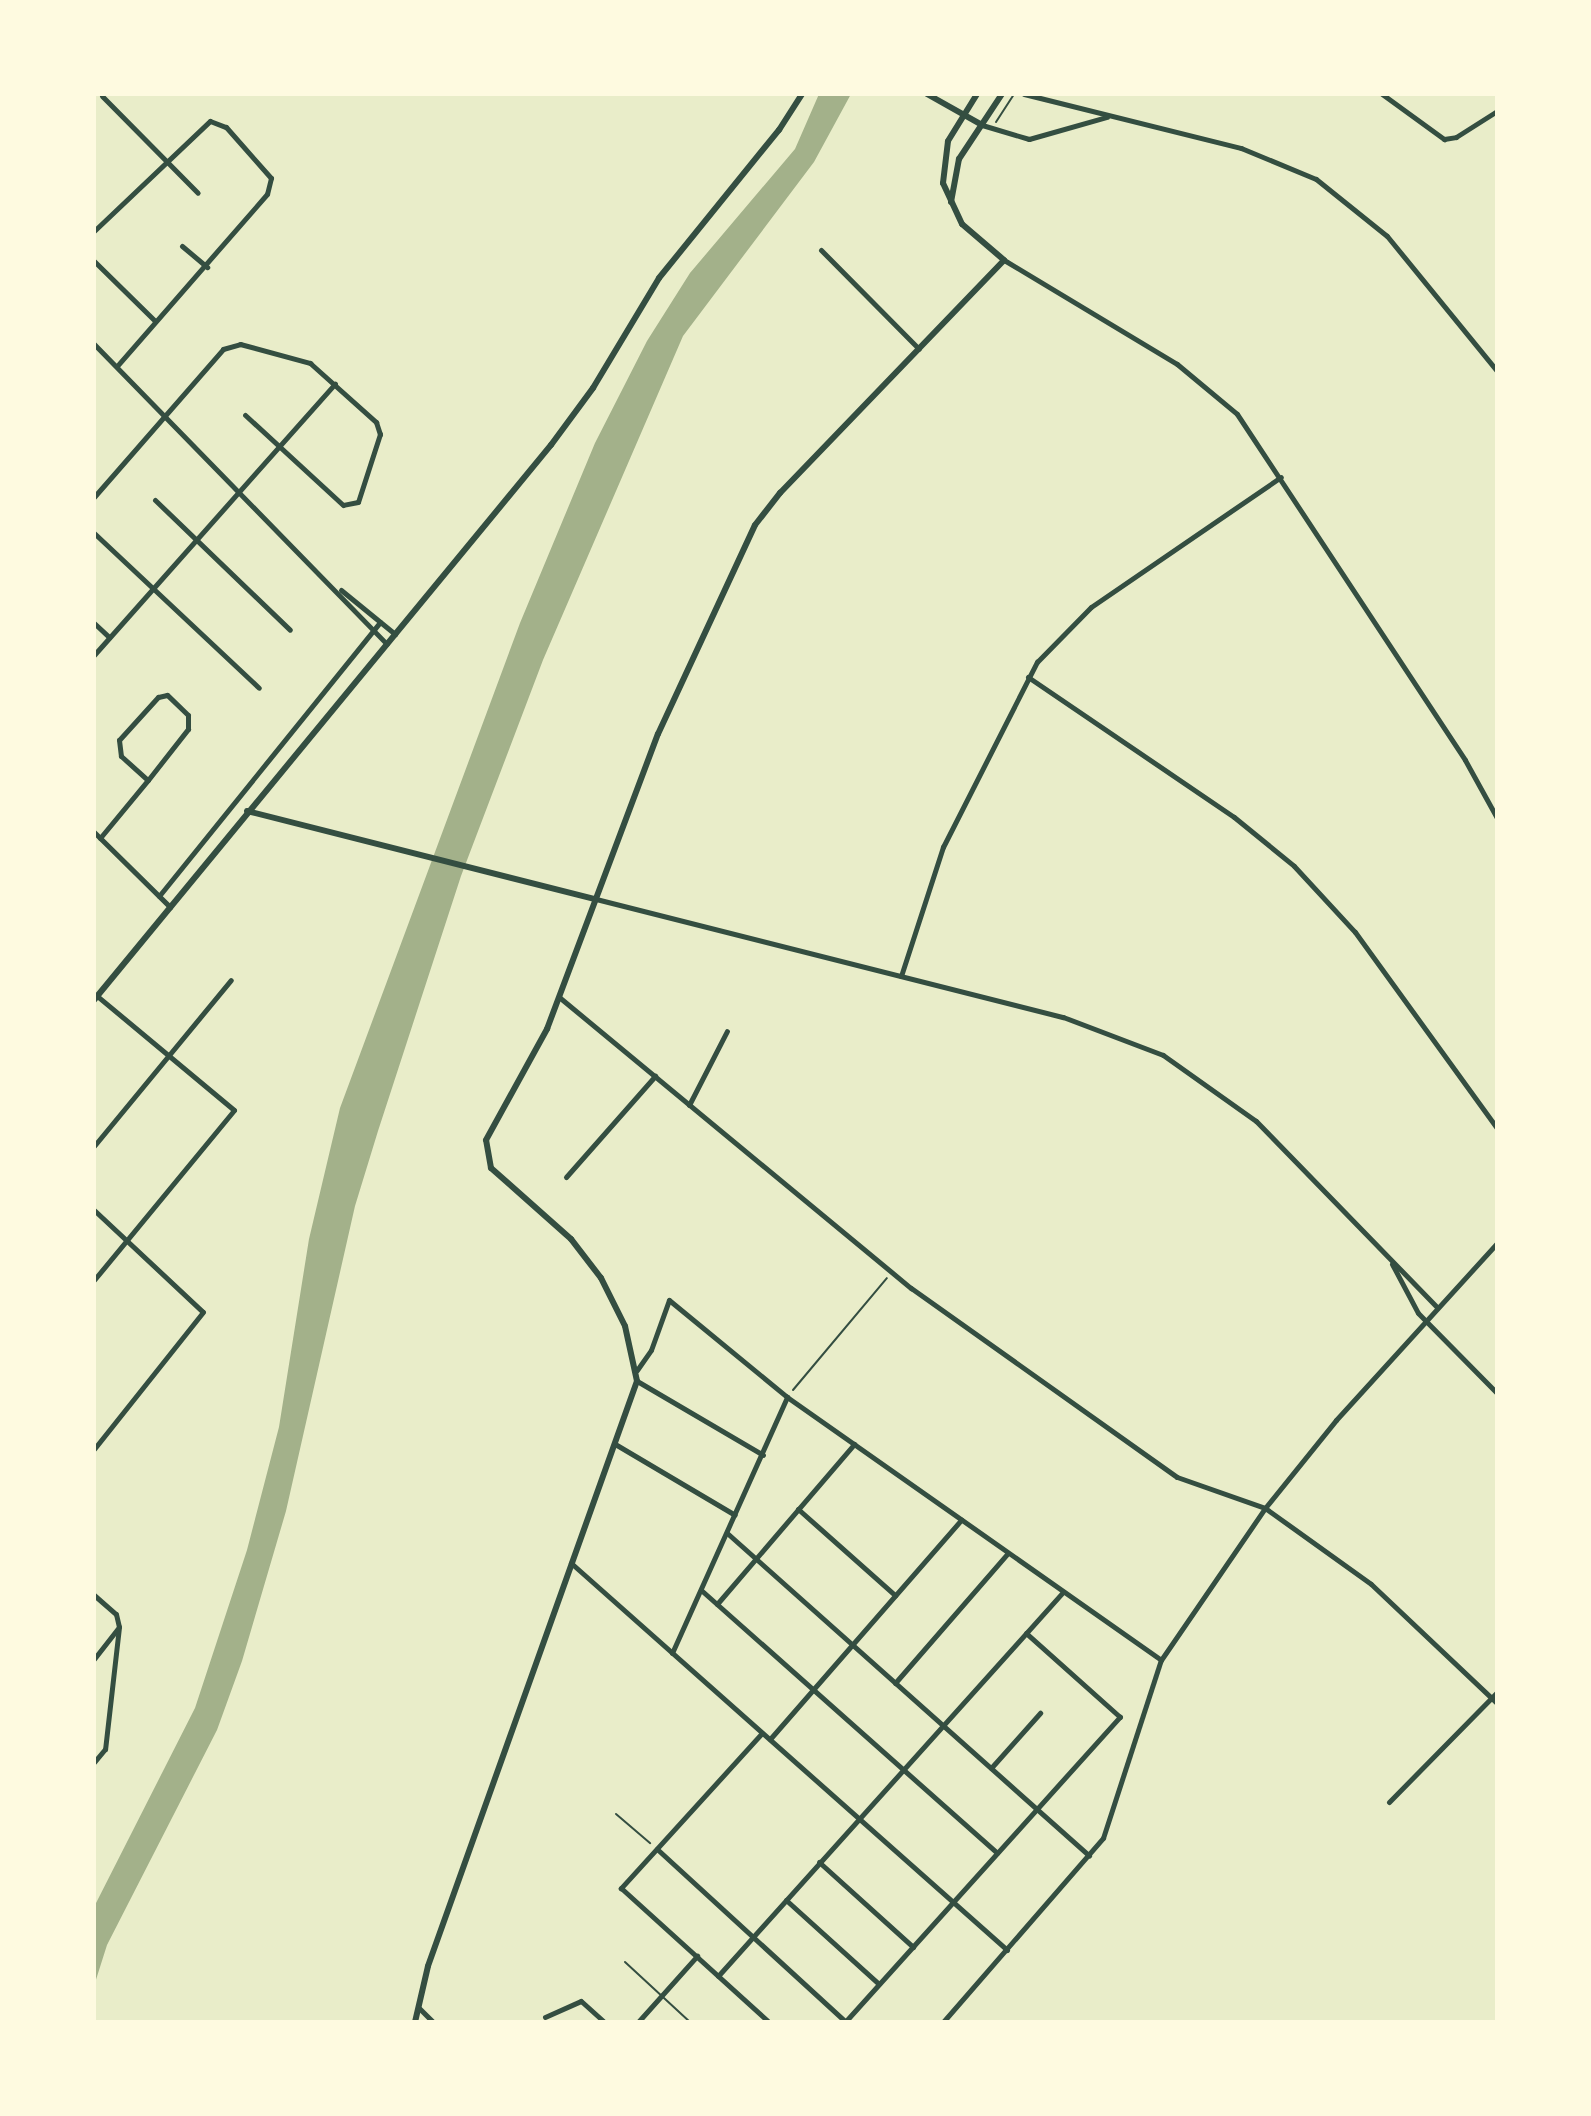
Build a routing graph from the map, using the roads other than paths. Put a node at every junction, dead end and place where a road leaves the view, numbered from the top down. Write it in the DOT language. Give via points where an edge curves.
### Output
graph roads {
  1 [pos="802,94"];
  2 [pos="927,94"];
  3 [pos="977,94"];
  4 [pos="1002,94"];
  5 [pos="1024,94"];
  6 [pos="1382,94"];
  7 [pos="102,96"];
  8 [pos="1497,111"];
  9 [pos="964,114"];
  10 [pos="1108,117"];
  11 [pos="982,125"];
  12 [pos="166,162"];
  13 [pos="198,193"];
  14 [pos="952,205"];
  15 [pos="94,231"];
  16 [pos="182,246"];
  17 [pos="821,250"];
  18 [pos="1004,260"];
  19 [pos="94,261"];
  20 [pos="207,267"];
  21 [pos="155,321"];
  22 [pos="94,344"];
  23 [pos="919,349"];
  24 [pos="117,366"];
  25 [pos="1497,371"];
  26 [pos="335,384"];
  27 [pos="245,415"];
  28 [pos="164,416"];
  29 [pos="281,448"];
  30 [pos="1281,477"];
  31 [pos="239,495"];
  32 [pos="94,497"];
  33 [pos="155,500"];
  34 [pos="94,533"];
  35 [pos="198,540"];
  36 [pos="334,585"];
  37 [pos="153,590"];
  38 [pos="380,622"];
  39 [pos="94,623"];
  40 [pos="290,630"];
  41 [pos="373,630"];
  42 [pos="395,634"];
  43 [pos="109,637"];
  44 [pos="387,644"];
  45 [pos="94,655"];
  46 [pos="1028,677"];
  47 [pos="259,688"];
  48 [pos="148,780"];
  49 [pos="247,811"];
  50 [pos="1497,818"];
  51 [pos="94,832"];
  52 [pos="100,838"];
  53 [pos="159,896"];
  54 [pos="596,899"];
  55 [pos="170,907"];
  56 [pos="901,976"];
  57 [pos="231,980"];
  58 [pos="559,997"];
  59 [pos="96,998"];
  60 [pos="727,1031"];
  61 [pos="168,1054"];
  62 [pos="655,1076"];
  63 [pos="689,1105"];
  64 [pos="1497,1128"];
  65 [pos="94,1146"];
  66 [pos="566,1177"];
  67 [pos="94,1210"];
  68 [pos="128,1239"];
  69 [pos="1497,1243"];
  70 [pos="1389,1258"];
  71 [pos="94,1280"];
  72 [pos="1436,1306"];
  73 [pos="1425,1319"];
  74 [pos="637,1370"];
  75 [pos="637,1381"];
  76 [pos="1497,1393"];
  77 [pos="787,1397"];
  78 [pos="615,1444"];
  79 [pos="854,1444"];
  80 [pos="94,1449"];
  81 [pos="763,1455"];
  82 [pos="1265,1508"];
  83 [pos="798,1509"];
  84 [pos="735,1515"];
  85 [pos="961,1520"];
  86 [pos="727,1533"];
  87 [pos="1008,1553"];
  88 [pos="756,1559"];
  89 [pos="571,1563"];
  90 [pos="701,1590"];
  91 [pos="1063,1592"];
  92 [pos="94,1595"];
  93 [pos="895,1595"];
  94 [pos="717,1604"];
  95 [pos="119,1627"];
  96 [pos="1026,1633"];
  97 [pos="852,1644"];
  98 [pos="672,1653"];
  99 [pos="94,1659"];
  100 [pos="1161,1660"];
  101 [pos="895,1683"];
  102 [pos="813,1689"];
  103 [pos="1497,1692"];
  104 [pos="1491,1697"];
  105 [pos="1497,1703"];
  106 [pos="1040,1713"];
  107 [pos="943,1725"];
  108 [pos="762,1733"];
  109 [pos="769,1739"];
  110 [pos="94,1762"];
  111 [pos="991,1768"];
  112 [pos="903,1769"];
  113 [pos="1389,1802"];
  114 [pos="1037,1809"];
  115 [pos="859,1818"];
  116 [pos="657,1849"];
  117 [pos="997,1853"];
  118 [pos="1089,1856"];
  119 [pos="819,1862"];
  120 [pos="786,1900"];
  121 [pos="953,1902"];
  122 [pos="753,1937"];
  123 [pos="913,1947"];
  124 [pos="1007,1950"];
  125 [pos="697,1956"];
  126 [pos="625,1962"];
  127 [pos="718,1976"];
  128 [pos="879,1984"];
  129 [pos="662,1996"];
  130 [pos="419,2008"];
  131 [pos="545,2017"];
  132 [pos="415,2022"];
  133 [pos="433,2022"];
  134 [pos="604,2022"];
  135 [pos="638,2022"];
  136 [pos="690,2022"];
  137 [pos="769,2022"];
  138 [pos="845,2022"];
  139 [pos="943,2022"];
  1 -- 42 [label="street" via="659,278 566,426"];
  2 -- 9 [label="street"];
  3 -- 9 [label="street"];
  4 -- 11 [label="street"];
  5 -- 10 [label="street"];
  6 -- 8 [label="street" via="1444,139"];
  7 -- 12 [label="street"];
  9 -- 11 [label="street"];
  9 -- 14 [label="street" via="943,158 943,183"];
  10 -- 11 [label="street" via="1029,139"];
  10 -- 25 [label="street" via="1261,154 1334,190 1387,236"];
  11 -- 14 [label="street" via="955,169"];
  12 -- 13 [label="street"];
  12 -- 15 [label="street"];
  12 -- 20 [label="street" via="203,126 218,122 271,178 267,194"];
  14 -- 18 [label="street" via="976,240"];
  16 -- 20 [label="street"];
  17 -- 23 [label="street"];
  18 -- 23 [label="street"];
  18 -- 30 [label="street" via="1213,390 1246,424"];
  19 -- 21 [label="street"];
  20 -- 21 [label="street"];
  21 -- 24 [label="street"];
  22 -- 24 [label="street"];
  23 -- 54 [label="street" via="755,525 658,734"];
  24 -- 28 [label="street"];
  26 -- 28 [label="street" via="310,363 229,345"];
  26 -- 29 [label="street"];
  26 -- 29 [label="street" via="376,422 380,434 364,492 351,507"];
  27 -- 29 [label="street"];
  28 -- 31 [label="street"];
  28 -- 32 [label="street"];
  29 -- 31 [label="street"];
  30 -- 46 [label="street" via="1091,607"];
  30 -- 50 [label="street" via="1465,760"];
  31 -- 35 [label="street"];
  31 -- 36 [label="street"];
  33 -- 35 [label="street"];
  34 -- 37 [label="street"];
  35 -- 37 [label="street"];
  35 -- 40 [label="street"];
  36 -- 38 [label="street"];
  36 -- 41 [label="street"];
  37 -- 43 [label="street"];
  37 -- 47 [label="street"];
  38 -- 41 [label="street"];
  38 -- 42 [label="street"];
  39 -- 43 [label="street"];
  41 -- 44 [label="street"];
  41 -- 53 [label="street"];
  42 -- 44 [label="street"];
  43 -- 45 [label="street"];
  44 -- 49 [label="street"];
  46 -- 56 [label="street" via="943,847"];
  46 -- 64 [label="street" via="1234,817 1294,866 1355,932"];
  48 -- 48 [label="street" via="188,729 188,715 163,695 119,740 121,756"];
  48 -- 52 [label="street"];
  49 -- 54 [label="street"];
  49 -- 55 [label="street"];
  51 -- 52 [label="street"];
  52 -- 53 [label="street"];
  53 -- 55 [label="street"];
  54 -- 56 [label="street"];
  54 -- 58 [label="street"];
  55 -- 59 [label="street"];
  56 -- 70 [label="street" via="1086,1024 1171,1059 1256,1121"];
  57 -- 61 [label="street"];
  58 -- 62 [label="street"];
  58 -- 74 [label="street" via="533,1058 488,1134 485,1157 591,1264 620,1312"];
  59 -- 61 [label="street"];
  60 -- 63 [label="street"];
  61 -- 65 [label="street"];
  61 -- 68 [label="street" via="234,1110"];
  62 -- 63 [label="street"];
  62 -- 66 [label="street"];
  63 -- 82 [label="street" via="892,1272 1177,1477"];
  67 -- 68 [label="street"];
  68 -- 71 [label="street"];
  68 -- 80 [label="street" via="203,1312"];
  69 -- 72 [label="street"];
  70 -- 72 [label="street"];
  70 -- 73 [label="street"];
  72 -- 73 [label="street"];
  73 -- 76 [label="street"];
  73 -- 82 [label="street"];
  74 -- 75 [label="street"];
  74 -- 77 [label="street" via="651,1350 669,1300"];
  75 -- 78 [label="street"];
  75 -- 81 [label="street"];
  77 -- 79 [label="street"];
  77 -- 81 [label="street"];
  78 -- 84 [label="street"];
  78 -- 89 [label="street"];
  79 -- 83 [label="street"];
  79 -- 85 [label="street"];
  81 -- 84 [label="street"];
  82 -- 100 [label="street"];
  82 -- 104 [label="street" via="1371,1584"];
  83 -- 88 [label="street"];
  83 -- 93 [label="street"];
  84 -- 86 [label="street"];
  85 -- 87 [label="street"];
  85 -- 93 [label="street"];
  86 -- 88 [label="street"];
  86 -- 90 [label="street"];
  87 -- 91 [label="street"];
  87 -- 101 [label="street"];
  88 -- 94 [label="street"];
  88 -- 97 [label="street"];
  89 -- 98 [label="street"];
  89 -- 130 [label="street" via="428,1966"];
  90 -- 94 [label="street"];
  90 -- 98 [label="street"];
  91 -- 96 [label="street"];
  91 -- 100 [label="street"];
  92 -- 95 [label="street" via="116,1614"];
  93 -- 97 [label="street"];
  94 -- 102 [label="street"];
  95 -- 99 [label="street"];
  95 -- 110 [label="street" via="105,1749"];
  96 -- 107 [label="street"];
  96 -- 114 [label="street" via="1120,1717"];
  97 -- 101 [label="street"];
  97 -- 102 [label="street"];
  98 -- 108 [label="street"];
  100 -- 118 [label="street" via="1107,1829"];
  101 -- 107 [label="street"];
  102 -- 109 [label="street"];
  102 -- 112 [label="street"];
  103 -- 104 [label="street"];
  104 -- 105 [label="street"];
  104 -- 113 [label="street"];
  106 -- 111 [label="street"];
  107 -- 111 [label="street"];
  107 -- 112 [label="street"];
  108 -- 109 [label="street"];
  108 -- 116 [label="street"];
  109 -- 115 [label="street"];
  111 -- 114 [label="street"];
  112 -- 115 [label="street"];
  112 -- 117 [label="street"];
  114 -- 117 [label="street"];
  114 -- 118 [label="street"];
  115 -- 119 [label="street"];
  115 -- 121 [label="street"];
  116 -- 122 [label="street"];
  116 -- 125 [label="street" via="621,1888"];
  117 -- 121 [label="street"];
  118 -- 124 [label="street"];
  119 -- 120 [label="street"];
  119 -- 123 [label="street"];
  120 -- 122 [label="street"];
  120 -- 128 [label="street"];
  121 -- 123 [label="street"];
  121 -- 124 [label="street"];
  122 -- 127 [label="street"];
  122 -- 138 [label="street"];
  123 -- 128 [label="street"];
  124 -- 139 [label="street"];
  125 -- 127 [label="street"];
  125 -- 129 [label="street"];
  126 -- 129 [label="lane"];
  127 -- 137 [label="street"];
  128 -- 138 [label="street"];
  129 -- 135 [label="street"];
  129 -- 136 [label="lane"];
  130 -- 132 [label="street"];
  130 -- 133 [label="street"];
  131 -- 134 [label="street" via="581,2001"];
}
